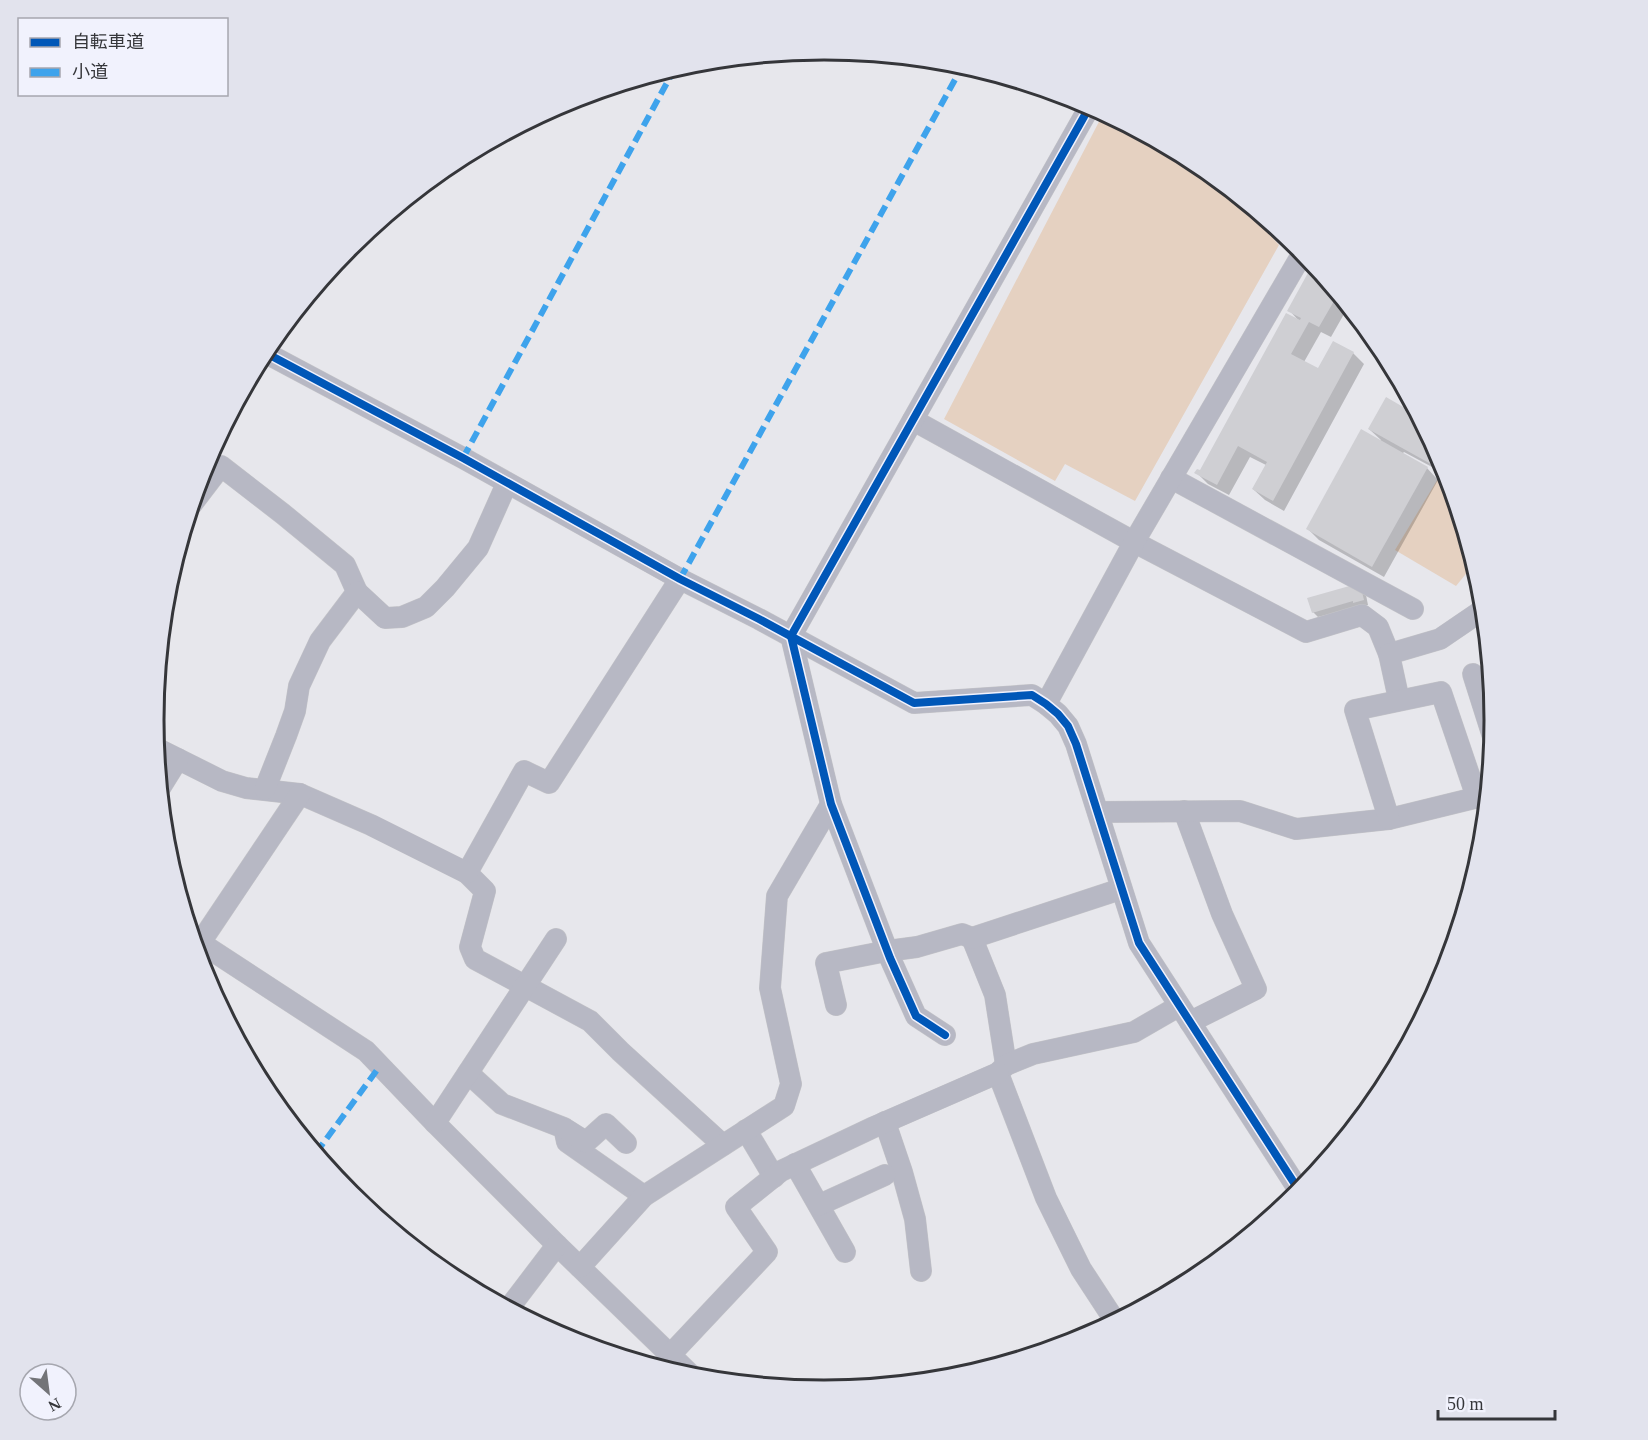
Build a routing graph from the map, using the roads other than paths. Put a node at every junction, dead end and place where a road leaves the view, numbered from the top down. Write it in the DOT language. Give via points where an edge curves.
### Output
graph roads {
  1 [pos="1086,114"];
  2 [pos="1298,261"];
  3 [pos="273,357"];
  4 [pos="913,420"];
  5 [pos="1171,478"];
  6 [pos="208,483"];
  7 [pos="507,483"];
  8 [pos="1134,542"];
  9 [pos="680,579"];
  10 [pos="357,592"];
  11 [pos="1413,609"];
  12 [pos="1475,615"];
  13 [pos="791,636"];
  14 [pos="1389,654"];
  15 [pos="1473,674"];
  16 [pos="1398,700"];
  17 [pos="1046,704"];
  18 [pos="1484,708"];
  19 [pos="165,752"];
  20 [pos="178,759"];
  21 [pos="167,777"];
  22 [pos="265,789"];
  23 [pos="1480,791"];
  24 [pos="300,794"];
  25 [pos="1479,798"];
  26 [pos="831,804"];
  27 [pos="1184,811"];
  28 [pos="1098,812"];
  29 [pos="1389,819"];
  30 [pos="466,873"];
  31 [pos="1121,889"];
  32 [pos="200,936"];
  33 [pos="972,938"];
  34 [pos="556,939"];
  35 [pos="204,946"];
  36 [pos="887,951"];
  37 [pos="526,986"];
  38 [pos="837,1005"];
  39 [pos="1185,1014"];
  40 [pos="945,1035"];
  41 [pos="1002,1069"];
  42 [pos="468,1073"];
  43 [pos="885,1122"];
  44 [pos="435,1124"];
  45 [pos="564,1128"];
  46 [pos="746,1130"];
  47 [pos="626,1143"];
  48 [pos="723,1145"];
  49 [pos="795,1164"];
  50 [pos="885,1175"];
  51 [pos="774,1177"];
  52 [pos="1294,1183"];
  53 [pos="644,1196"];
  54 [pos="819,1205"];
  55 [pos="557,1245"];
  56 [pos="845,1252"];
  57 [pos="580,1267"];
  58 [pos="921,1270"];
  59 [pos="513,1302"];
  60 [pos="1111,1314"];
  61 [pos="671,1354"];
  62 [pos="680,1364"];
  1 -- 4 [label="street"];
  2 -- 5 [label="street"];
  3 -- 7 [label="street"];
  4 -- 8 [label="street"];
  4 -- 13 [label="street"];
  5 -- 8 [label="street"];
  5 -- 11 [label="street"];
  6 -- 10 [label="street" via="221,466 345,565"];
  7 -- 9 [label="street"];
  7 -- 10 [label="street" via="478,548 426,607 402,617 385,618"];
  8 -- 14 [label="street" via="1306,632 1362,615 1378,627"];
  8 -- 17 [label="street"];
  9 -- 13 [label="street"];
  9 -- 30 [label="street" via="549,783 524,771"];
  10 -- 22 [label="street" via="320,641 299,686 292,719"];
  12 -- 14 [label="street" via="1440,639"];
  13 -- 17 [label="street" via="914,703 1032,695"];
  13 -- 26 [label="street"];
  14 -- 16 [label="street"];
  15 -- 18 [label="street"];
  16 -- 23 [label="street" via="1441,692"];
  16 -- 29 [label="street" via="1355,710"];
  17 -- 28 [label="street" via="1068,726"];
  19 -- 20 [label="street"];
  20 -- 21 [label="street"];
  20 -- 22 [label="street" via="222,782"];
  22 -- 24 [label="street"];
  24 -- 30 [label="street"];
  24 -- 32 [label="street"];
  25 -- 29 [label="street"];
  26 -- 36 [label="street"];
  26 -- 46 [label="street" via="777,896 770,988 791,1084 784,1106"];
  27 -- 28 [label="street"];
  27 -- 29 [label="street" via="1240,811 1296,828"];
  27 -- 39 [label="street" via="1222,914 1256,989"];
  28 -- 31 [label="street"];
  30 -- 37 [label="street" via="485,891 470,947 475,959"];
  31 -- 33 [label="street"];
  31 -- 39 [label="street" via="1139,943"];
  33 -- 36 [label="street" via="962,934"];
  33 -- 41 [label="street" via="995,995"];
  34 -- 37 [label="street"];
  35 -- 44 [label="street" via="366,1051"];
  36 -- 38 [label="street" via="826,963"];
  36 -- 40 [label="street" via="916,1016"];
  37 -- 42 [label="street"];
  37 -- 48 [label="street" via="590,1021"];
  39 -- 41 [label="street" via="1134,1032 1033,1054"];
  39 -- 52 [label="street"];
  41 -- 43 [label="street"];
  41 -- 60 [label="street" via="1046,1198 1081,1269"];
  42 -- 44 [label="street"];
  42 -- 45 [label="street" via="502,1104"];
  43 -- 49 [label="street"];
  43 -- 58 [label="street" via="915,1219"];
  44 -- 55 [label="street"];
  45 -- 47 [label="street" via="586,1142 606,1124"];
  45 -- 53 [label="street" via="567,1142"];
  46 -- 48 [label="street"];
  46 -- 51 [label="street"];
  48 -- 53 [label="street"];
  49 -- 51 [label="street"];
  49 -- 54 [label="street"];
  50 -- 54 [label="street"];
  51 -- 61 [label="street" via="736,1208 767,1252"];
  53 -- 57 [label="street"];
  54 -- 56 [label="street"];
  55 -- 57 [label="street"];
  55 -- 59 [label="street"];
  57 -- 61 [label="street"];
  61 -- 62 [label="street"];
}
